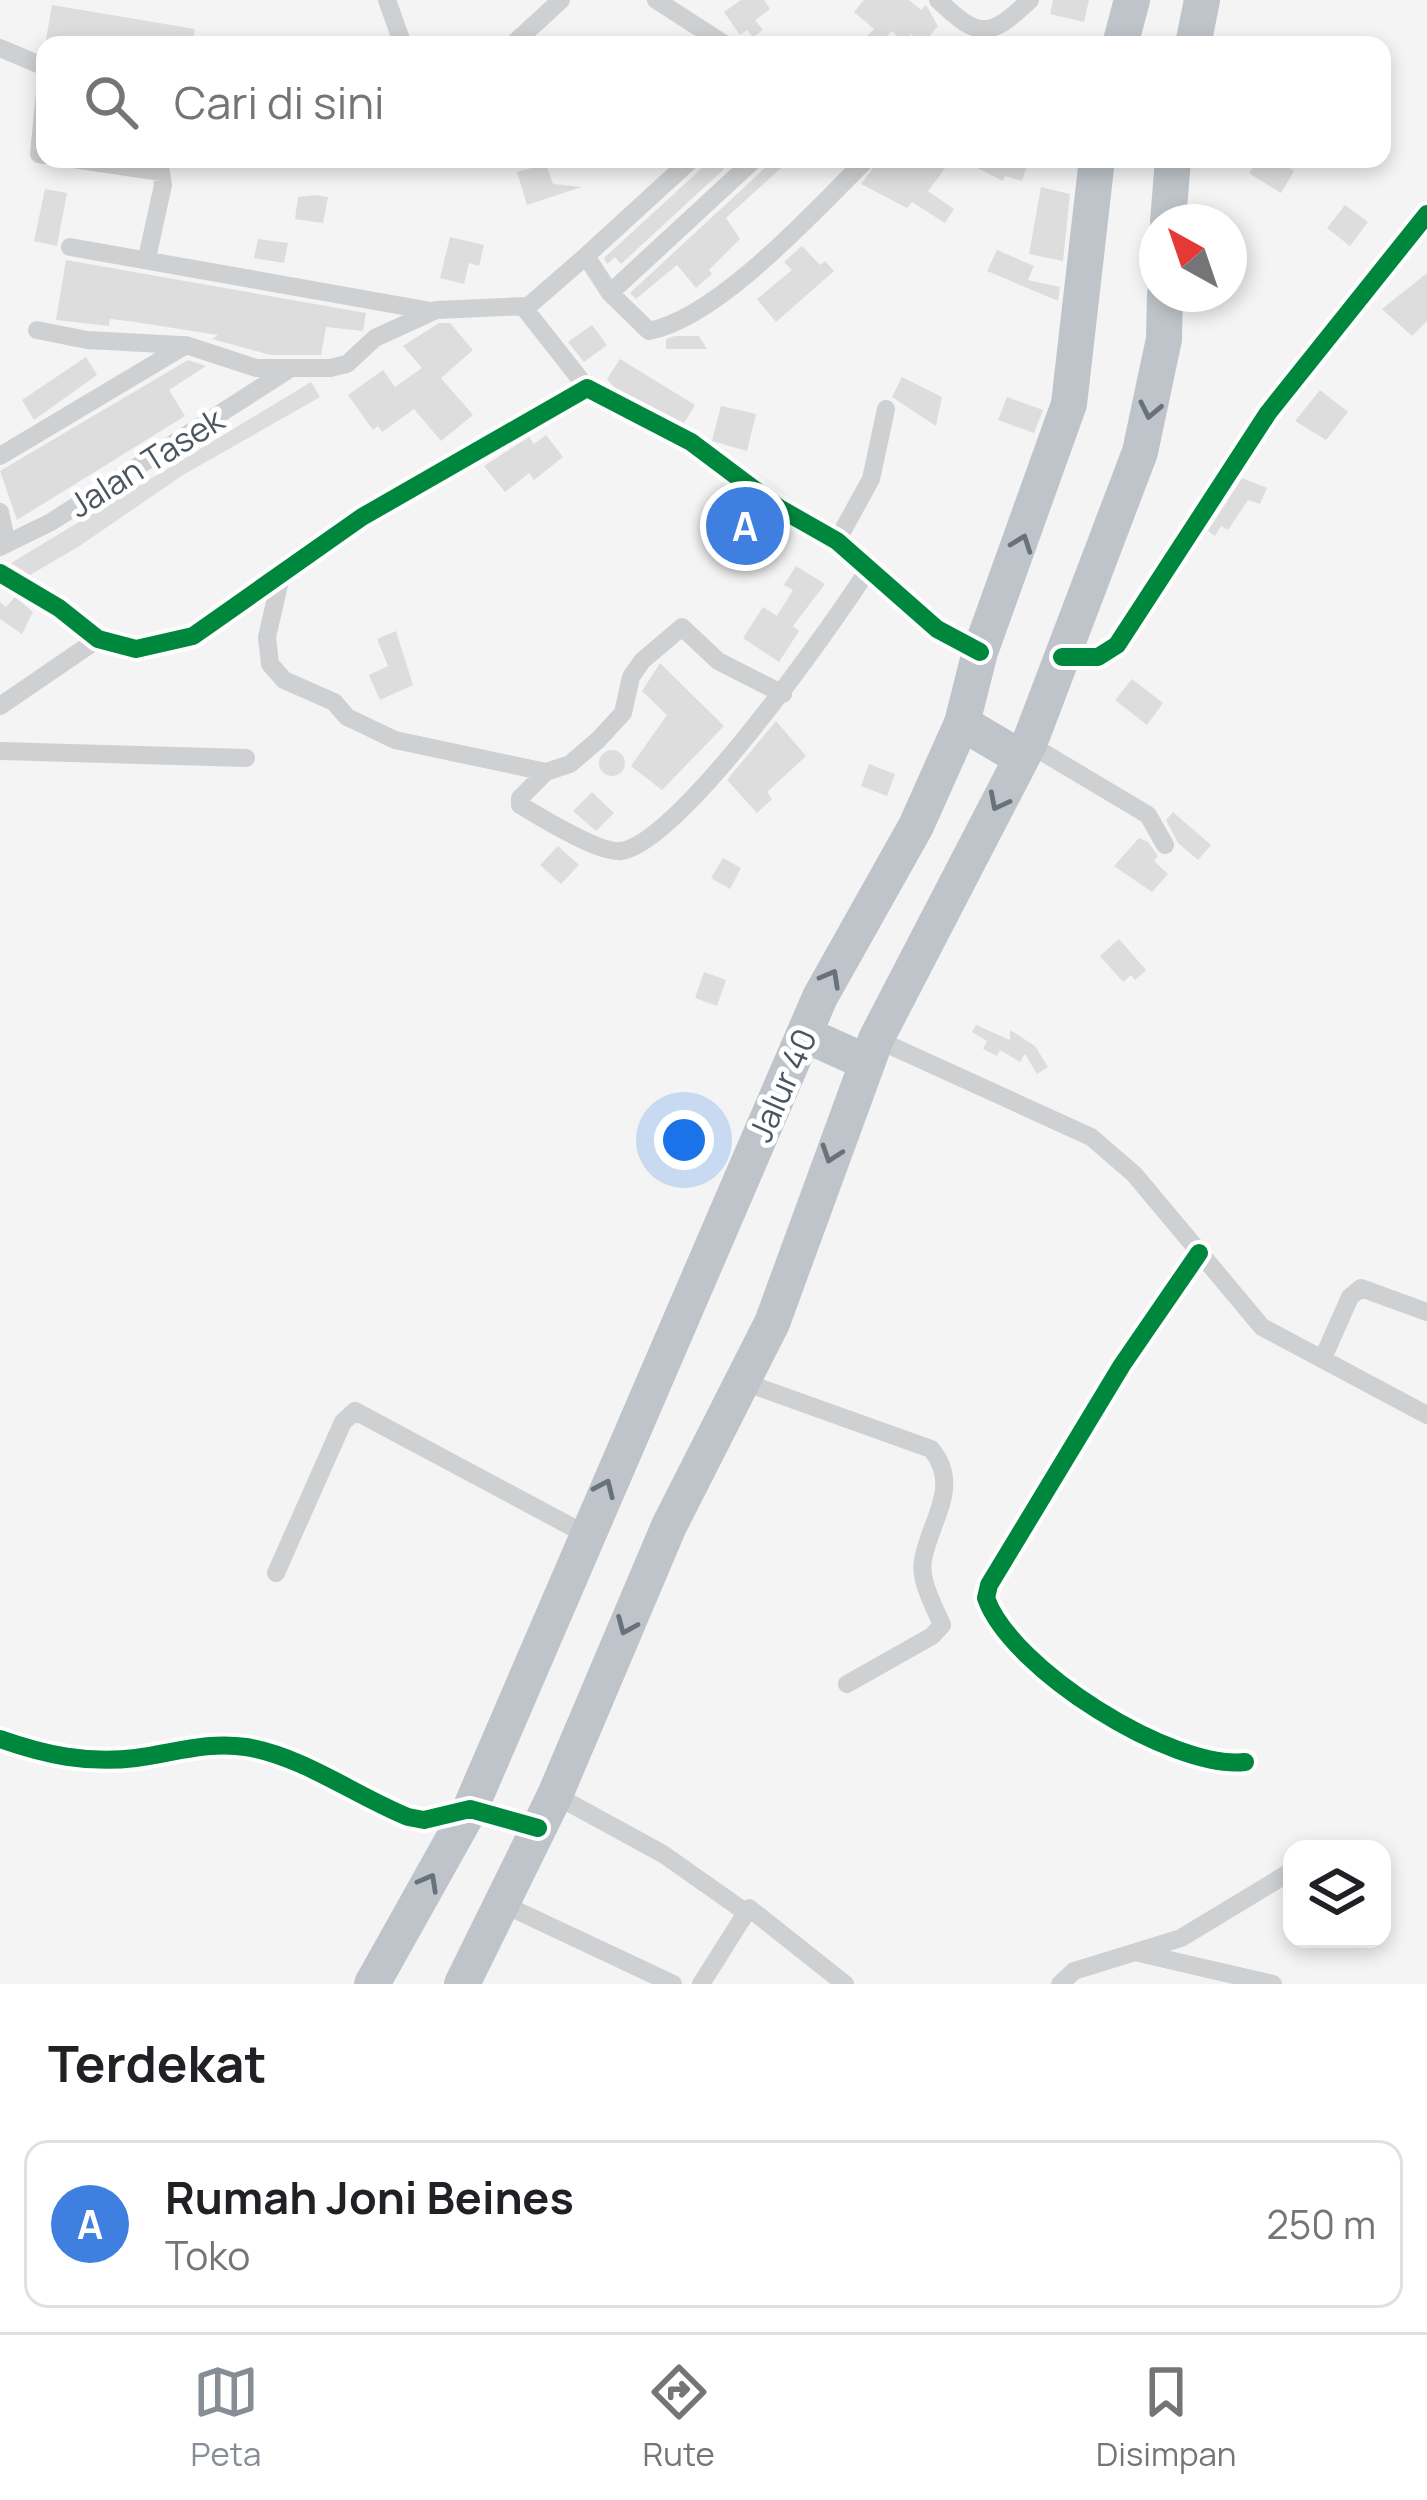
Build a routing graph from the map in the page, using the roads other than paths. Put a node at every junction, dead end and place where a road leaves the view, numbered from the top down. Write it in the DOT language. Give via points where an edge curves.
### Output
graph roads {
  1 [pos="387,0"];
  2 [pos="561,0"];
  3 [pos="656,0"];
  4 [pos="938,0"];
  5 [pos="1030,0"];
  6 [pos="1132,0"];
  7 [pos="1202,0"];
  8 [pos="400,36"];
  9 [pos="522,36"];
  10 [pos="712,36"];
  11 [pos="983,36"];
  12 [pos="988,36"];
  13 [pos="1122,36"];
  14 [pos="1195,36"];
  15 [pos="0,48"];
  16 [pos="36,64"];
  17 [pos="134,168"];
  18 [pos="682,168"];
  19 [pos="745,168"];
  20 [pos="850,168"];
  21 [pos="1096,168"];
  22 [pos="1172,168"];
  23 [pos="1169,204"];
  24 [pos="1427,214"];
  25 [pos="70,247"];
  26 [pos="586,256"];
  27 [pos="146,258"];
  28 [pos="610,292"];
  29 [pos="526,307"];
  30 [pos="432,311"];
  31 [pos="1165,312"];
  32 [pos="37,330"];
  33 [pos="186,345"];
  34 [pos="288,370"];
  35 [pos="586,388"];
  36 [pos="886,409"];
  37 [pos="0,456"];
  38 [pos="0,512"];
  39 [pos="838,541"];
  40 [pos="0,545"];
  41 [pos="869,568"];
  42 [pos="0,574"];
  43 [pos="281,576"];
  44 [pos="98,639"];
  45 [pos="980,652"];
  46 [pos="1062,657"];
  47 [pos="783,694"];
  48 [pos="0,706"];
  49 [pos="962,723"];
  50 [pos="1025,751"];
  51 [pos="0,752"];
  52 [pos="246,758"];
  53 [pos="546,772"];
  54 [pos="1165,845"];
  55 [pos="804,1034"];
  56 [pos="871,1050"];
  57 [pos="1199,1253"];
  58 [pos="1427,1312"];
  59 [pos="1323,1358"];
  60 [pos="744,1382"];
  61 [pos="1427,1415"];
  62 [pos="585,1534"];
  63 [pos="276,1573"];
  64 [pos="847,1684"];
  65 [pos="0,1739"];
  66 [pos="1245,1762"];
  67 [pos="470,1809"];
  68 [pos="546,1811"];
  69 [pos="1283,1876"];
  70 [pos="502,1904"];
  71 [pos="744,1911"];
  72 [pos="1138,1953"];
  73 [pos="372,1984"];
  74 [pos="462,1984"];
  75 [pos="673,1984"];
  76 [pos="701,1984"];
  77 [pos="845,1984"];
  78 [pos="1060,1984"];
  79 [pos="1273,1984"];
  1 -- 8 [label="street"];
  2 -- 9 [label="street"];
  3 -- 10 [label="street"];
  4 -- 11 [label="street"];
  5 -- 12 [label="street"];
  6 -- 13 [label="highway"];
  7 -- 14 [label="highway"];
  15 -- 16 [label="street"];
  17 -- 27 [label="street" via="161,172 163,185"];
  18 -- 26 [label="street"];
  19 -- 28 [label="street"];
  20 -- 28 [label="street" via="773,252 656,330 639,324"];
  45 -- 21 [label="highway, Jalur 40, one-way" via="1069,404"];
  22 -- 23 [label="highway"];
  24 -- 46 [label="street" via="1268,413 1117,645 1098,657"];
  25 -- 27 [label="street"];
  26 -- 28 [label="street"];
  26 -- 29 [label="street"];
  27 -- 30 [label="street"];
  29 -- 30 [label="street"];
  29 -- 35 [label="street"];
  30 -- 34 [label="street" via="375,338 347,364"];
  31 -- 46 [label="highway, Jalur 40, one-way" via="1140,452"];
  32 -- 33 [label="street"];
  33 -- 34 [label="street" via="234,363"];
  33 -- 37 [label="street"];
  34 -- 40 [label="street, Jalan Tasek" via="71,510"];
  35 -- 39 [label="street" via="691,442"];
  35 -- 43 [label="street" via="362,517"];
  36 -- 39 [label="street" via="872,479"];
  38 -- 40 [label="street"];
  39 -- 41 [label="street"];
  41 -- 45 [label="street" via="938,629"];
  41 -- 47 [label="street"];
  42 -- 44 [label="street"];
  43 -- 44 [label="street" via="193,636 136,650"];
  43 -- 53 [label="street" via="267,638 270,664 284,680 395,740"];
  44 -- 48 [label="street"];
  45 -- 49 [label="highway, Jalur 40"];
  46 -- 50 [label="highway, Jalur 40"];
  47 -- 53 [label="street" via="732,670 682,628 642,661 623,713 598,740"];
  47 -- 53 [label="street" via="651,834 620,851 520,805"];
  49 -- 50 [label="highway"];
  55 -- 49 [label="highway, Jalur 40, one-way"];
  50 -- 54 [label="street" via="1148,815"];
  50 -- 56 [label="highway, Jalur 40, one-way"];
  51 -- 52 [label="street"];
  55 -- 56 [label="highway"];
  62 -- 55 [label="highway, Jalur 40, one-way"];
  56 -- 57 [label="street" via="1091,1137 1134,1174"];
  56 -- 60 [label="highway, Jalur 40, one-way"];
  57 -- 59 [label="street" via="1262,1327"];
  57 -- 66 [label="street" via="1109,1385 986,1598 1062,1689 1178,1754 1219,1765"];
  58 -- 59 [label="street" via="1361,1288"];
  59 -- 61 [label="street"];
  60 -- 64 [label="street" via="931,1449 941,1462 946,1489 921,1564 942,1625"];
  60 -- 68 [label="highway, Jalur 40, one-way" via="669,1526"];
  62 -- 63 [label="street" via="355,1411"];
  62 -- 67 [label="highway, Jalur 40"];
  65 -- 67 [label="street" via="61,1758 246,1747 408,1817"];
  67 -- 68 [label="street"];
  73 -- 67 [label="highway, Jalur 40, one-way"];
  68 -- 70 [label="highway, Jalur 40"];
  68 -- 71 [label="street" via="663,1854"];
  69 -- 72 [label="street" via="1181,1938"];
  70 -- 74 [label="highway, Jalur 40"];
  70 -- 75 [label="street"];
  71 -- 76 [label="street"];
  71 -- 77 [label="street" via="759,1911"];
  72 -- 78 [label="street" via="1074,1971"];
  72 -- 79 [label="street"];
}
